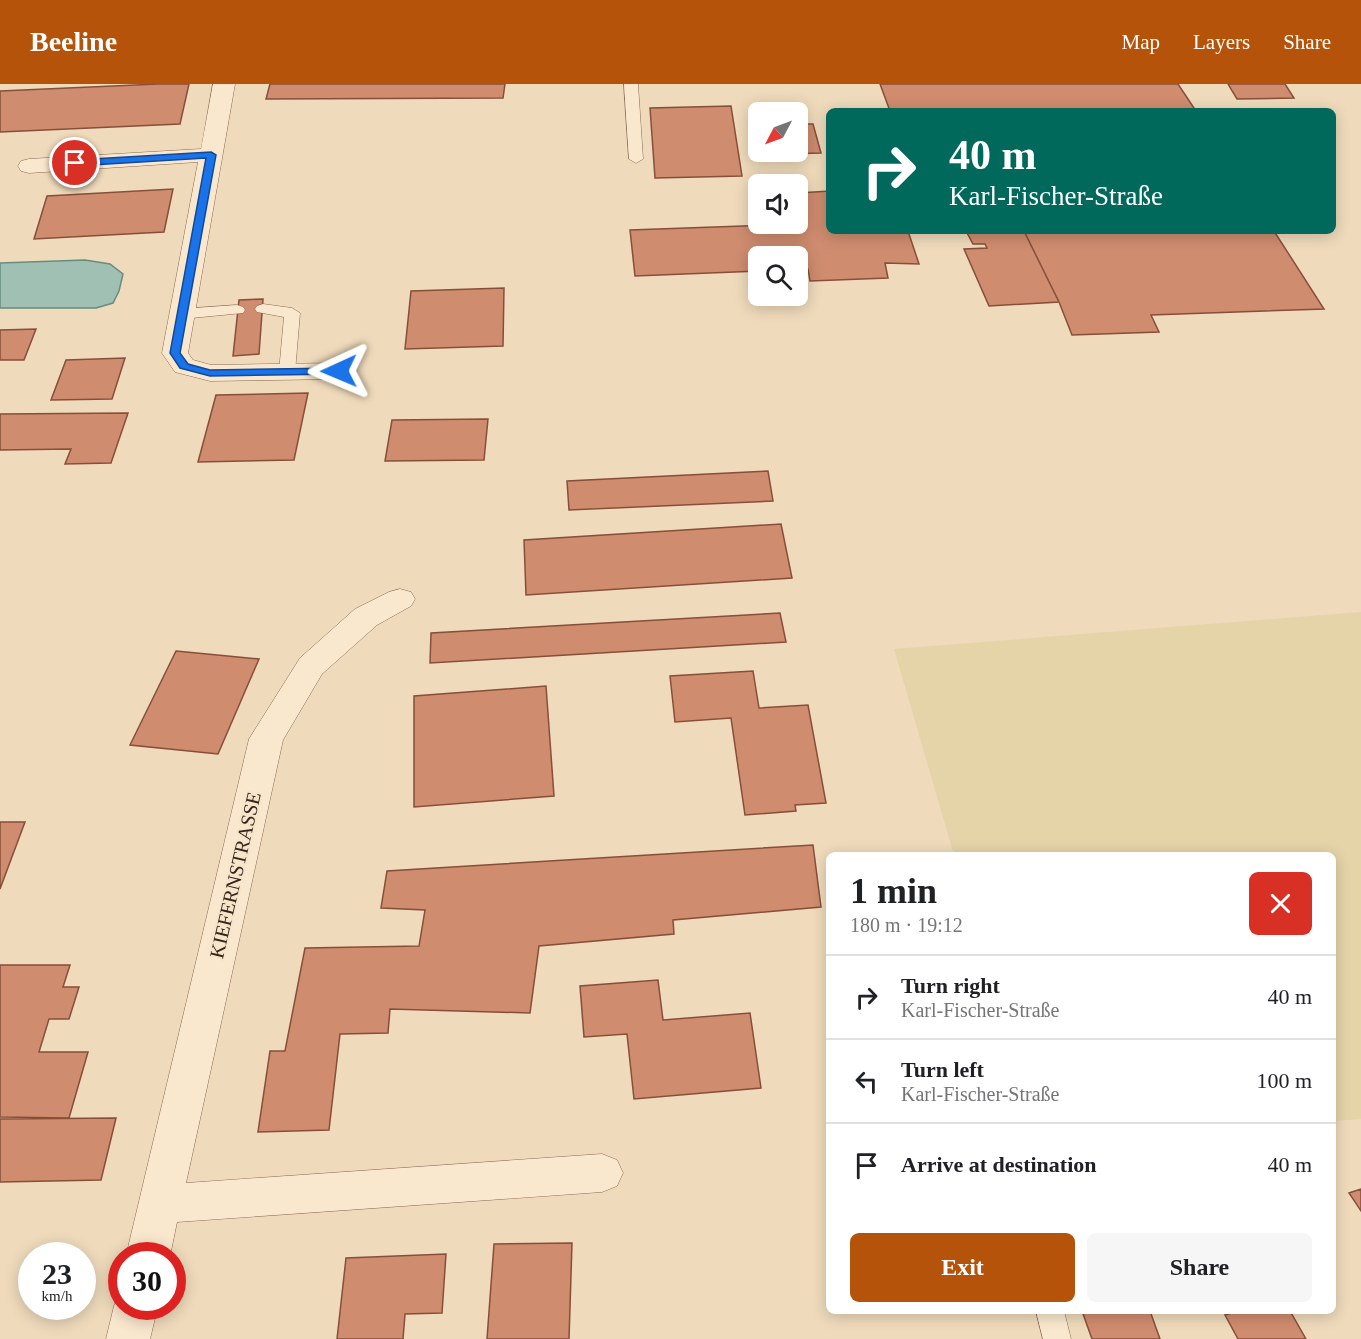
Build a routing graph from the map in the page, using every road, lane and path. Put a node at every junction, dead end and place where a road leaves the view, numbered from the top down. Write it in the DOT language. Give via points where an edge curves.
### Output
graph roads {
  1 [pos="224,84"];
  2 [pos="631,84"];
  3 [pos="211,155"];
  4 [pos="636,159"];
  5 [pos="29,166"];
  6 [pos="263,309"];
  7 [pos="237,310"];
  8 [pos="181,314"];
  9 [pos="339,371"];
  10 [pos="287,372"];
  11 [pos="400,599"];
  12 [pos="602,1173"];
  13 [pos="160,1204"];
  14 [pos="151,1242"];
  15 [pos="1051,1314"];
  16 [pos="133,1320"];
  17 [pos="128,1339"];
  18 [pos="1057,1339"];
  1 -- 3 [label="street"];
  2 -- 4 [label="lane"];
  3 -- 5 [label="street"];
  3 -- 8 [label="street"];
  6 -- 10 [label="lane" via="292,313"];
  7 -- 8 [label="lane"];
  8 -- 10 [label="street" via="175,353 184,366 210,373"];
  9 -- 10 [label="street"];
  11 -- 13 [label="street, KIEFERNSTRASSE" via="366,617 311,666 266,739"];
  12 -- 13 [label="street"];
  13 -- 14 [label="street, KIEFERNSTRASSE"];
  15 -- 18 [label="lane"];
  16 -- 17 [label="street"];
}
